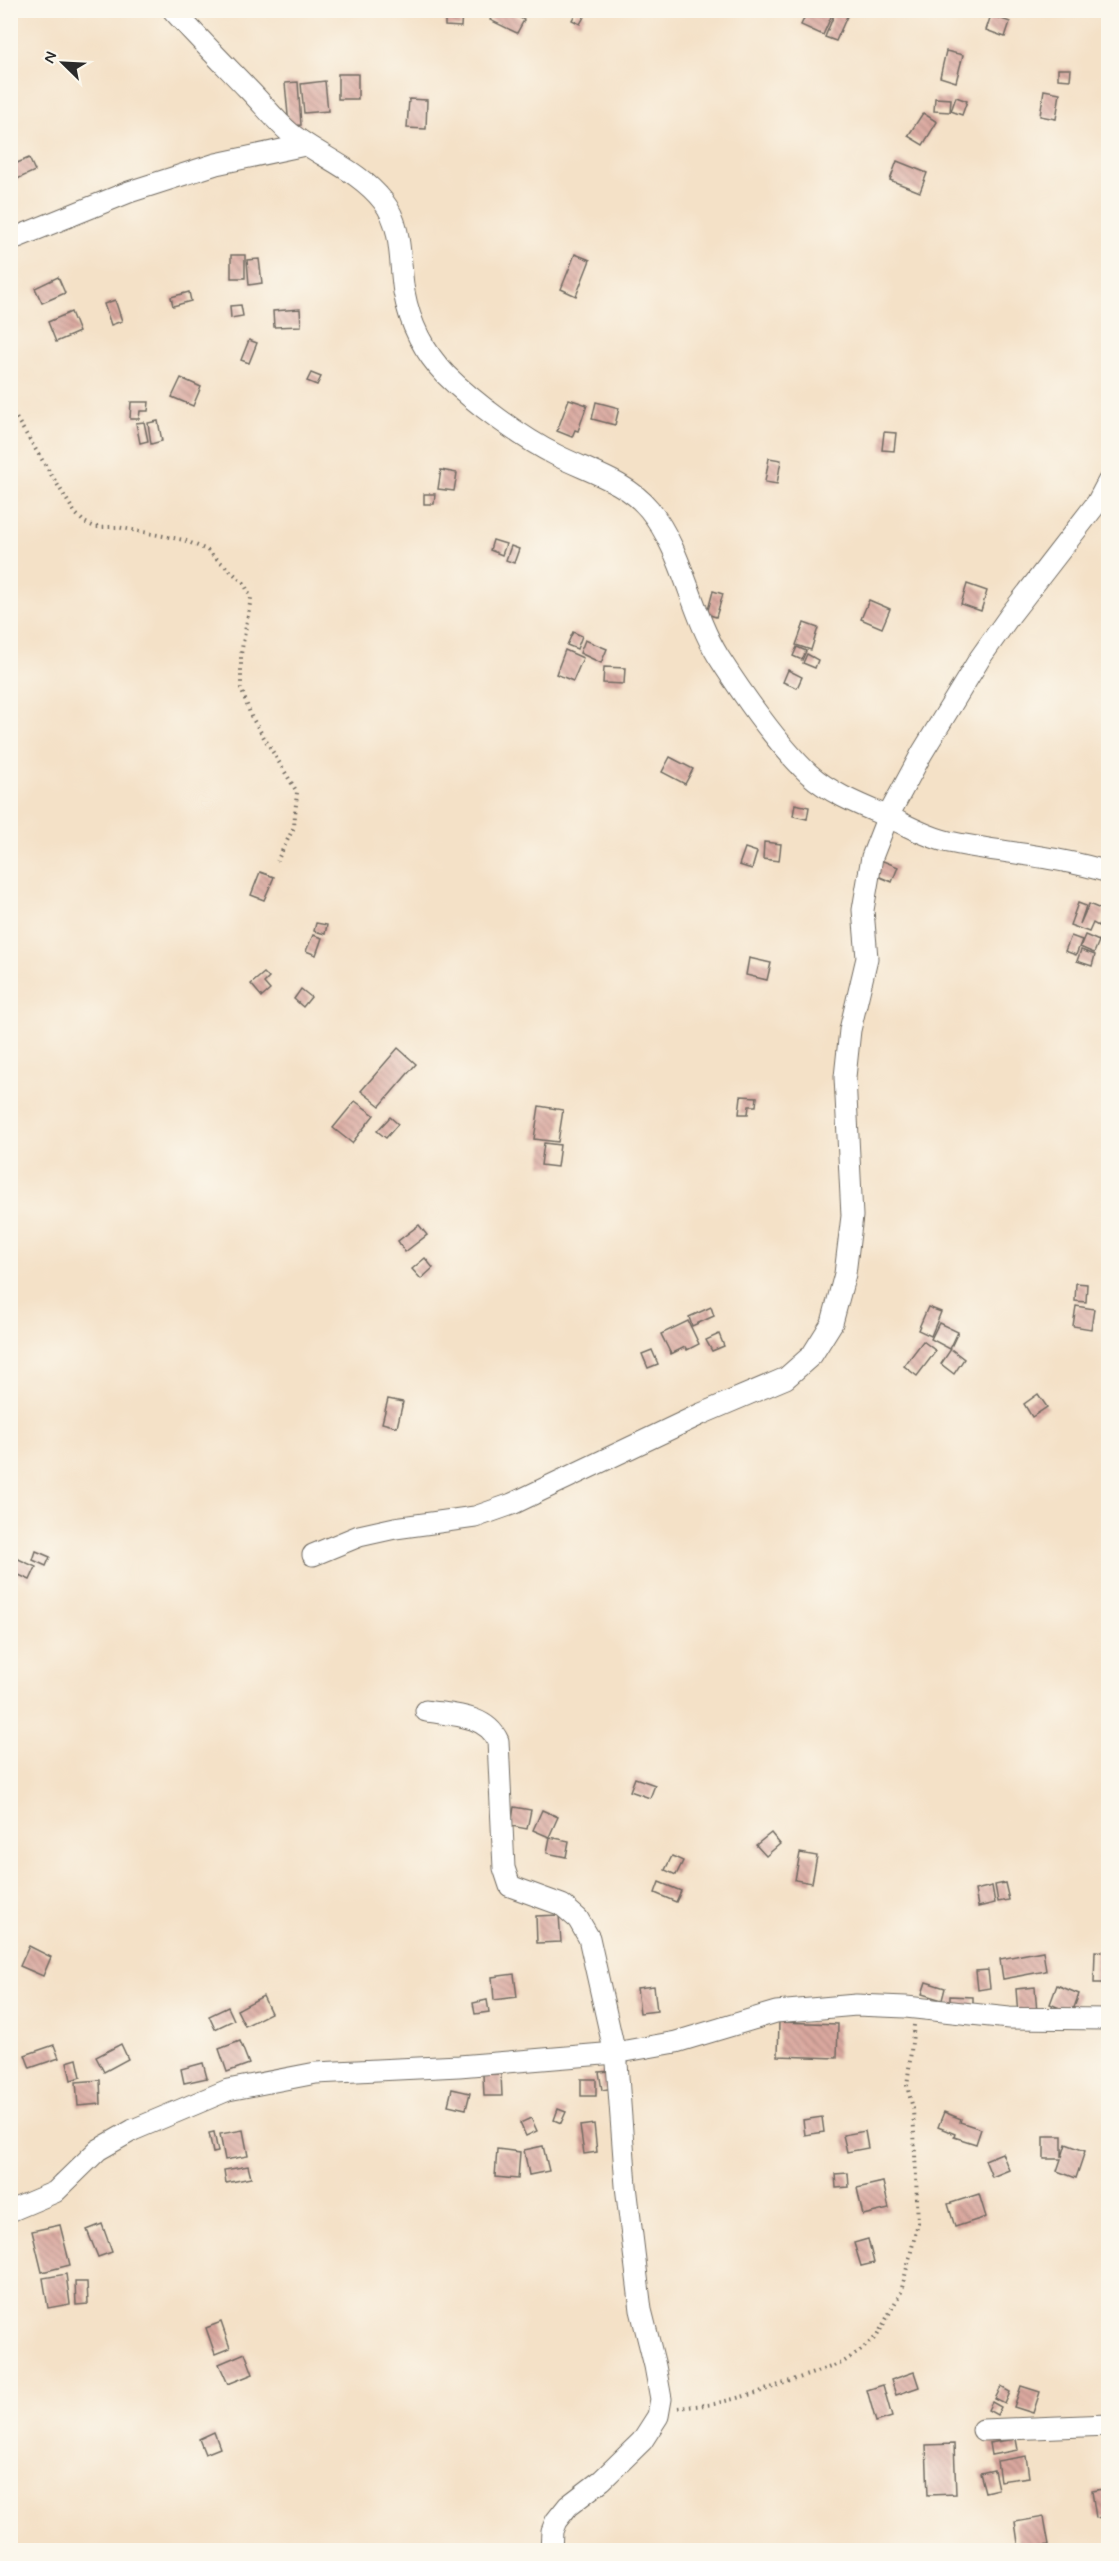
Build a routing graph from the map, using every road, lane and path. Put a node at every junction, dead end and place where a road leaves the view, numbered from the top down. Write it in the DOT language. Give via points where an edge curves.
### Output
graph roads {
  1 [pos="172,10"];
  2 [pos="305,145"];
  3 [pos="10,240"];
  4 [pos="10,408"];
  5 [pos="1108,482"];
  6 [pos="888,816"];
  7 [pos="277,861"];
  8 [pos="1108,872"];
  9 [pos="312,1555"];
  10 [pos="426,1711"];
  11 [pos="916,2008"];
  12 [pos="1108,2019"];
  13 [pos="615,2053"];
  14 [pos="10,2211"];
  15 [pos="660,2407"];
  16 [pos="1108,2425"];
  17 [pos="983,2430"];
  18 [pos="551,2550"];
  1 -- 2 [label="street"];
  2 -- 3 [label="street" via="216,164"];
  2 -- 6 [label="street" via="352,173 385,204 401,251 404,292 415,333 448,377 552,454 635,495 667,536 716,652 769,726 810,775"];
  4 -- 7 [label="path" via="84,522 184,540 207,550 244,583 251,598 241,654 241,688 251,716 297,792 294,827"];
  5 -- 6 [label="street" via="1097,503 980,658"];
  6 -- 8 [label="street" via="948,842"];
  6 -- 9 [label="street" via="872,857 867,885 863,910 867,958 850,1030 845,1077 852,1216 845,1274 832,1323 812,1355 786,1378 512,1504 475,1517 359,1536"];
  10 -- 13 [label="street" via="473,1719 494,1731 498,1741 507,1882 513,1889 562,1905 585,1929"];
  11 -- 12 [label="street" via="1010,2018"];
  11 -- 13 [label="street" via="856,2005 776,2012 676,2042"];
  11 -- 15 [label="path" via="907,2086 913,2108 918,2223 901,2292 877,2336 842,2363 756,2393 689,2408"];
  13 -- 14 [label="street" via="316,2073 228,2090 124,2135 98,2150 55,2192"];
  13 -- 15 [label="street" via="641,2310 660,2388"];
  15 -- 18 [label="street" via="652,2428 642,2440 556,2520"];
  16 -- 17 [label="street"];
}
